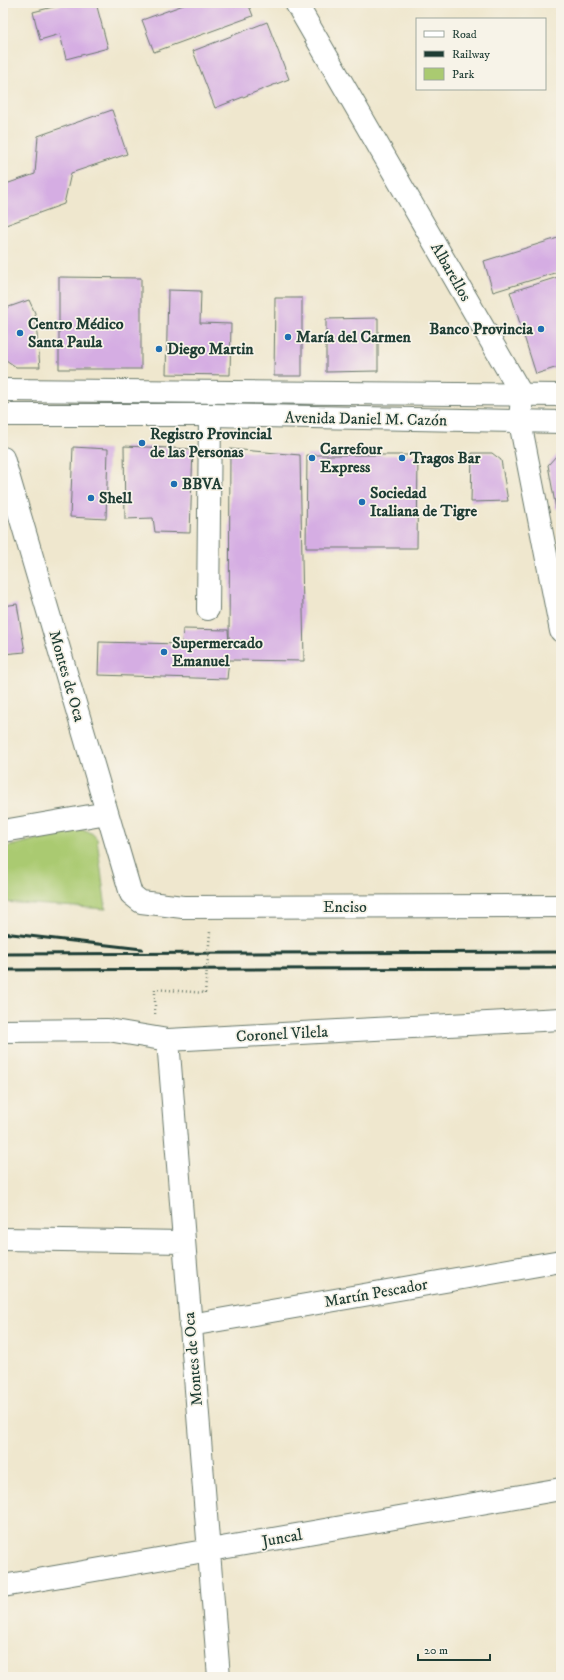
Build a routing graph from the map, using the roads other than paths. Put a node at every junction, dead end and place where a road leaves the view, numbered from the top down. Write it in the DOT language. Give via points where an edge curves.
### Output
graph roads {
  1 [pos="296,3"];
  2 [pos="3,390"];
  3 [pos="522,395"];
  4 [pos="561,395"];
  5 [pos="3,415"];
  6 [pos="210,415"];
  7 [pos="520,422"];
  8 [pos="561,422"];
  9 [pos="3,458"];
  10 [pos="208,609"];
  11 [pos="561,631"];
  12 [pos="107,813"];
  13 [pos="3,831"];
  14 [pos="131,894"];
  15 [pos="561,906"];
  16 [pos="561,1019"];
  17 [pos="3,1031"];
  18 [pos="168,1040"];
  19 [pos="3,1239"];
  20 [pos="183,1242"];
  21 [pos="561,1261"];
  22 [pos="190,1325"];
  23 [pos="561,1489"];
  24 [pos="208,1552"];
  25 [pos="3,1586"];
  26 [pos="219,1677"];
  1 -- 3 [label="street, Albarellos"];
  2 -- 3 [label="street, Avenida Daniel M. Cazón"];
  3 -- 4 [label="street, Avenida Daniel M. Cazón"];
  3 -- 7 [label="street"];
  5 -- 6 [label="street, Avenida Daniel M. Cazón"];
  6 -- 7 [label="street, Avenida Daniel M. Cazón"];
  6 -- 10 [label="street"];
  7 -- 8 [label="street, Avenida Daniel M. Cazón"];
  7 -- 11 [label="street"];
  9 -- 12 [label="street, Montes de Oca"];
  12 -- 13 [label="street"];
  12 -- 14 [label="street, Montes de Oca"];
  14 -- 15 [label="street, Enciso" via="141,902 183,907"];
  16 -- 18 [label="street, Coronel Vilela"];
  17 -- 18 [label="street, Coronel Vilela" via="108,1030"];
  18 -- 20 [label="street, Montes de Oca"];
  19 -- 20 [label="street"];
  20 -- 22 [label="street, Montes de Oca"];
  21 -- 22 [label="street, Martín Pescador"];
  22 -- 24 [label="street, Montes de Oca"];
  23 -- 24 [label="street, Juncal"];
  24 -- 25 [label="street, Juncal"];
  24 -- 26 [label="street, Montes de Oca"];
}
